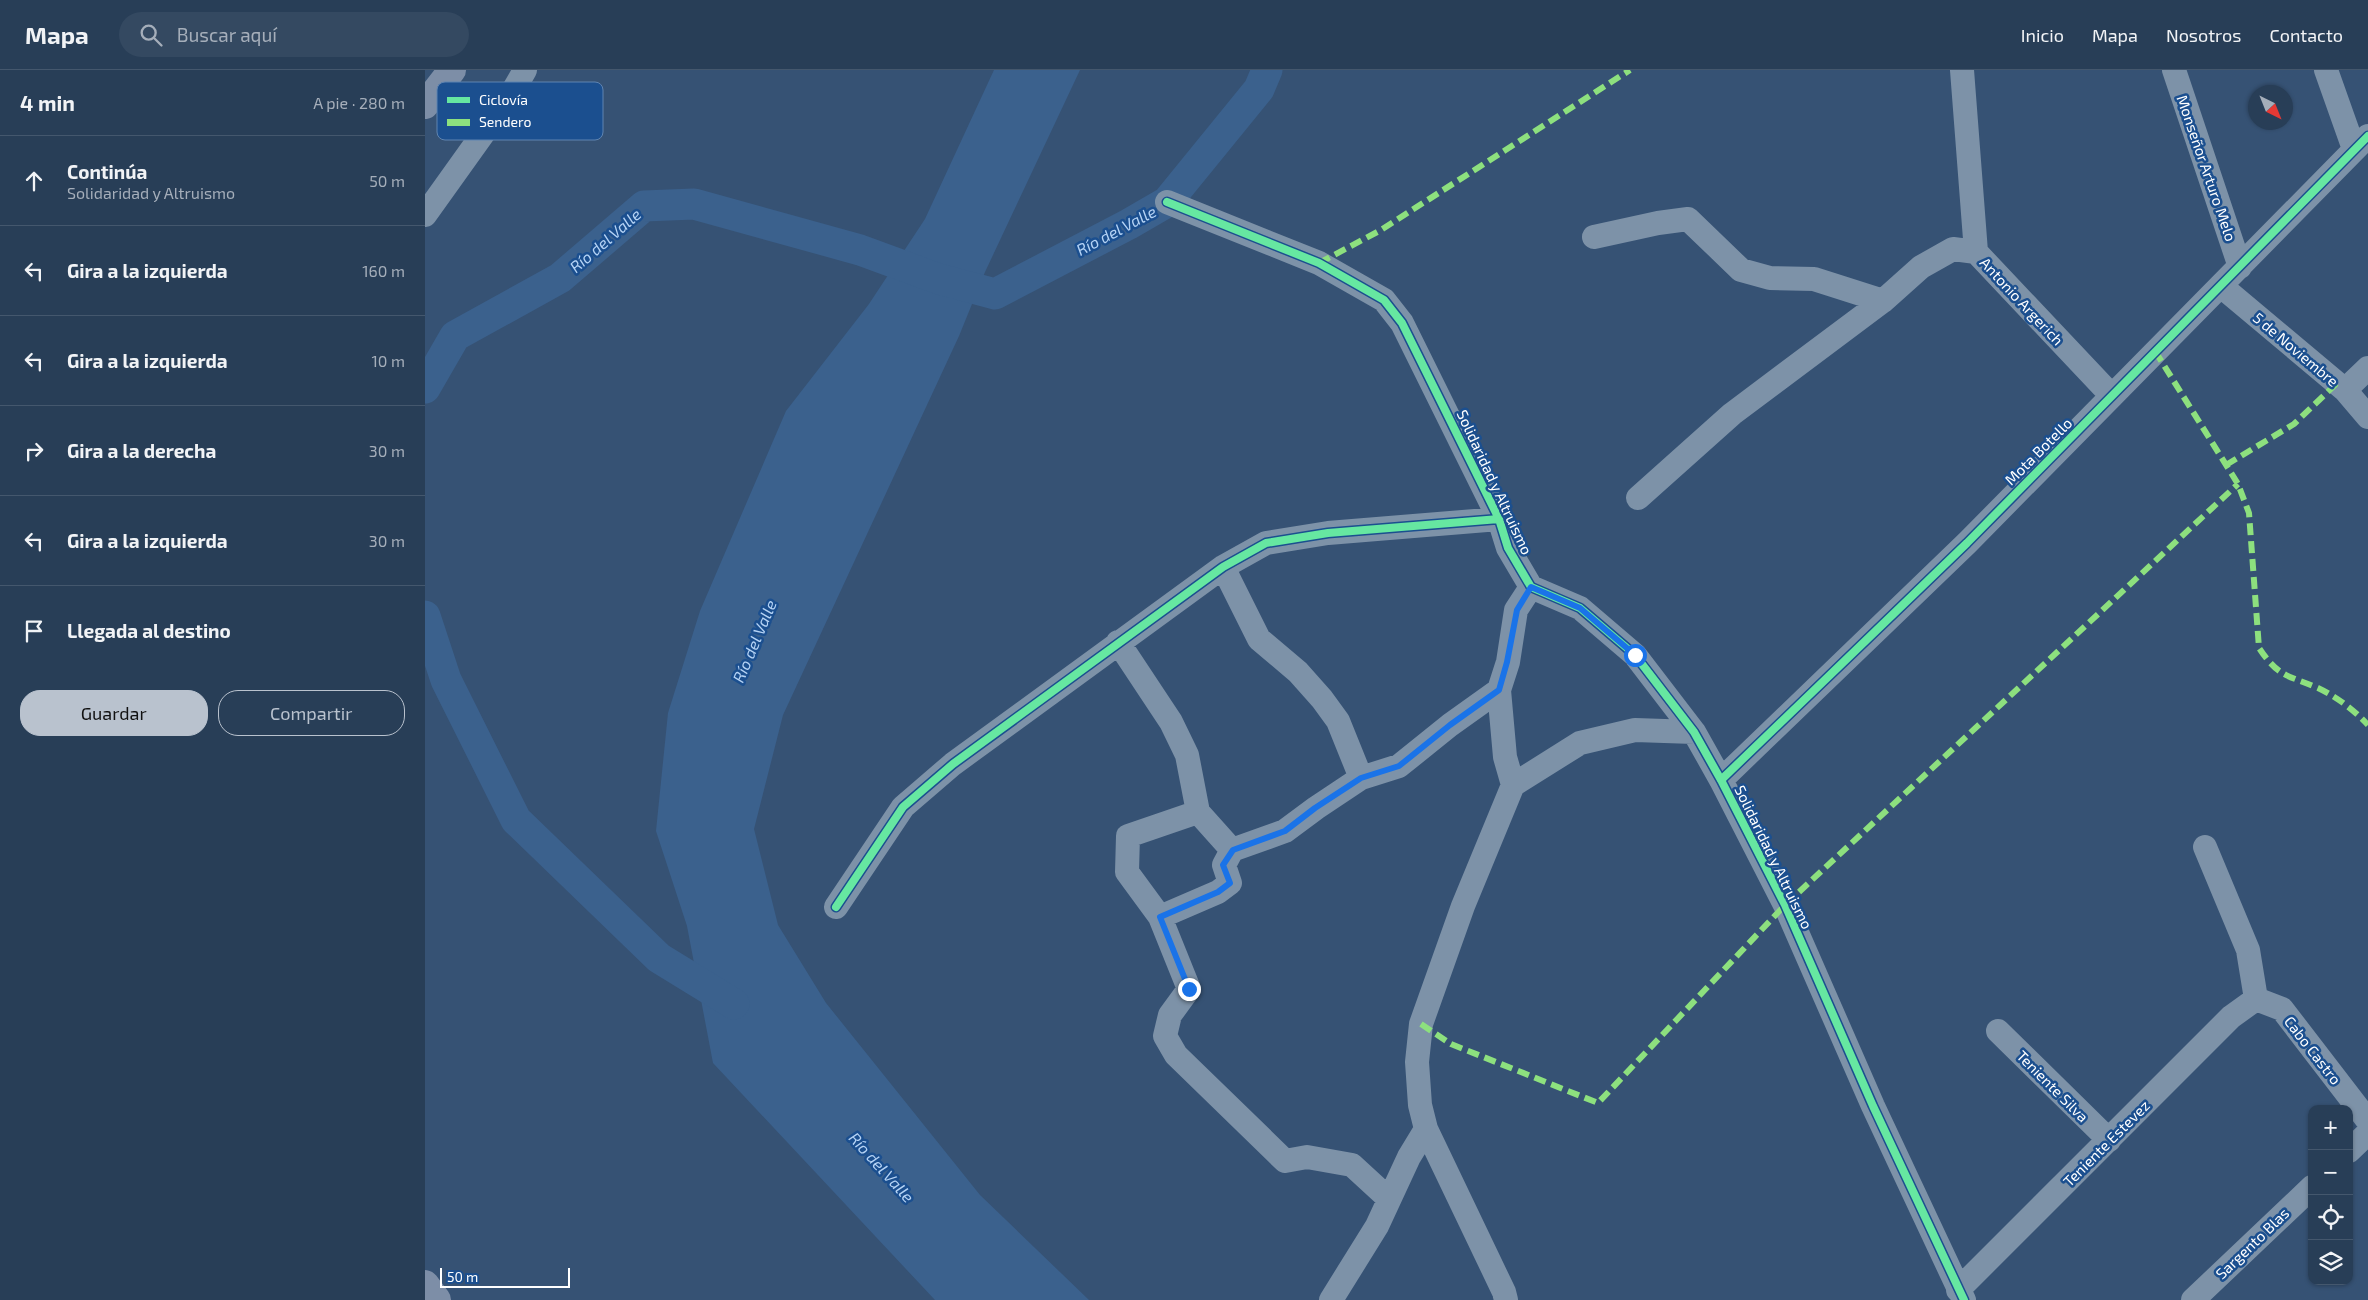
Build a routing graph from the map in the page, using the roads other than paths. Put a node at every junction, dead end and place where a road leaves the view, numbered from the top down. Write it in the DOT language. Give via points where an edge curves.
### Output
graph roads {
  1 [pos="451,70"];
  2 [pos="525,70"];
  3 [pos="1962,70"];
  4 [pos="2174,70"];
  5 [pos="2326,70"];
  6 [pos="442,82"];
  7 [pos="518,82"];
  8 [pos="437,89"];
  9 [pos="425,105"];
  10 [pos="478,140"];
  11 [pos="2361,143"];
  12 [pos="1167,202"];
  13 [pos="425,214"];
  14 [pos="1594,236"];
  15 [pos="1976,252"];
  16 [pos="2240,266"];
  17 [pos="2221,286"];
  18 [pos="1883,301"];
  19 [pos="2368,368"];
  20 [pos="2345,390"];
  21 [pos="2112,396"];
  22 [pos="2368,417"];
  23 [pos="1638,498"];
  24 [pos="1499,519"];
  25 [pos="1223,567"];
  26 [pos="1531,587"];
  27 [pos="1118,642"];
  28 [pos="1499,690"];
  29 [pos="1694,732"];
  30 [pos="1361,778"];
  31 [pos="1721,780"];
  32 [pos="1513,784"];
  33 [pos="1198,812"];
  34 [pos="2205,847"];
  35 [pos="1233,850"];
  36 [pos="836,907"];
  37 [pos="1160,917"];
  38 [pos="2256,998"];
  39 [pos="1998,1031"];
  40 [pos="2368,1121"];
  41 [pos="1426,1129"];
  42 [pos="2368,1133"];
  43 [pos="2109,1140"];
  44 [pos="2350,1150"];
  45 [pos="2308,1191"];
  46 [pos="1389,1198"];
  47 [pos="425,1284"];
  48 [pos="1961,1295"];
  49 [pos="437,1300"];
  50 [pos="1331,1300"];
  51 [pos="1506,1300"];
  52 [pos="2193,1300"];
  1 -- 6 [label="main road"];
  2 -- 7 [label="street"];
  3 -- 15 [label="street, Antonio Argerich"];
  4 -- 16 [label="street, Monseñor Arturo Melo"];
  5 -- 11 [label="street"];
  8 -- 9 [label="main road"];
  10 -- 13 [label="street"];
  11 -- 16 [label="street, Mota Botello"];
  12 -- 24 [label="street, Solidaridad y Altruismo" via="1319,263 1384,300 1402,322"];
  14 -- 18 [label="street" via="1688,219 1741,270 1770,278 1814,279"];
  15 -- 18 [label="street" via="1953,249 1921,267"];
  15 -- 21 [label="street, Antonio Argerich"];
  16 -- 17 [label="street, Mota Botello"];
  17 -- 20 [label="street, 5 de Noviembre"];
  17 -- 21 [label="street, Mota Botello"];
  18 -- 23 [label="street" via="1731,414"];
  19 -- 20 [label="street"];
  20 -- 22 [label="street, 5 de Noviembre"];
  21 -- 31 [label="street, Mota Botello" via="1967,543"];
  24 -- 25 [label="street" via="1328,532 1266,543"];
  24 -- 26 [label="street, Solidaridad y Altruismo" via="1508,548"];
  25 -- 27 [label="street"];
  25 -- 30 [label="street" via="1259,639 1298,672 1338,721"];
  26 -- 28 [label="street" via="1517,610"];
  26 -- 29 [label="street, Solidaridad y Altruismo" via="1580,608 1635,655"];
  27 -- 33 [label="street" via="1171,722 1187,755"];
  27 -- 36 [label="street" via="953,764 903,807"];
  28 -- 30 [label="street" via="1399,766"];
  28 -- 32 [label="street" via="1505,757"];
  29 -- 31 [label="street, Solidaridad y Altruismo"];
  29 -- 32 [label="street" via="1635,730 1580,744"];
  30 -- 35 [label="street" via="1285,831"];
  31 -- 48 [label="street, Solidaridad y Altruismo" via="1785,905"];
  32 -- 41 [label="street" via="1463,906 1421,1024 1417,1062 1420,1104"];
  33 -- 35 [label="street"];
  33 -- 37 [label="street" via="1128,836 1127,872"];
  34 -- 38 [label="street" via="2248,950"];
  35 -- 37 [label="street" via="1223,865 1230,883 1218,892"];
  37 -- 46 [label="street" via="1189,989 1170,1015 1165,1036 1176,1055 1285,1161 1307,1157 1352,1165"];
  38 -- 40 [label="street, Cabo Castro" via="2282,1010"];
  38 -- 43 [label="street, Teniente Estevez" via="2231,1017"];
  39 -- 43 [label="street, Teniente Silva"];
  41 -- 46 [label="street"];
  41 -- 51 [label="street"];
  42 -- 44 [label="street"];
  43 -- 48 [label="street, Teniente Estevez"];
  45 -- 52 [label="street, Sargento Blas"];
  46 -- 50 [label="street" via="1363,1251"];
  47 -- 49 [label="main road"];
}
